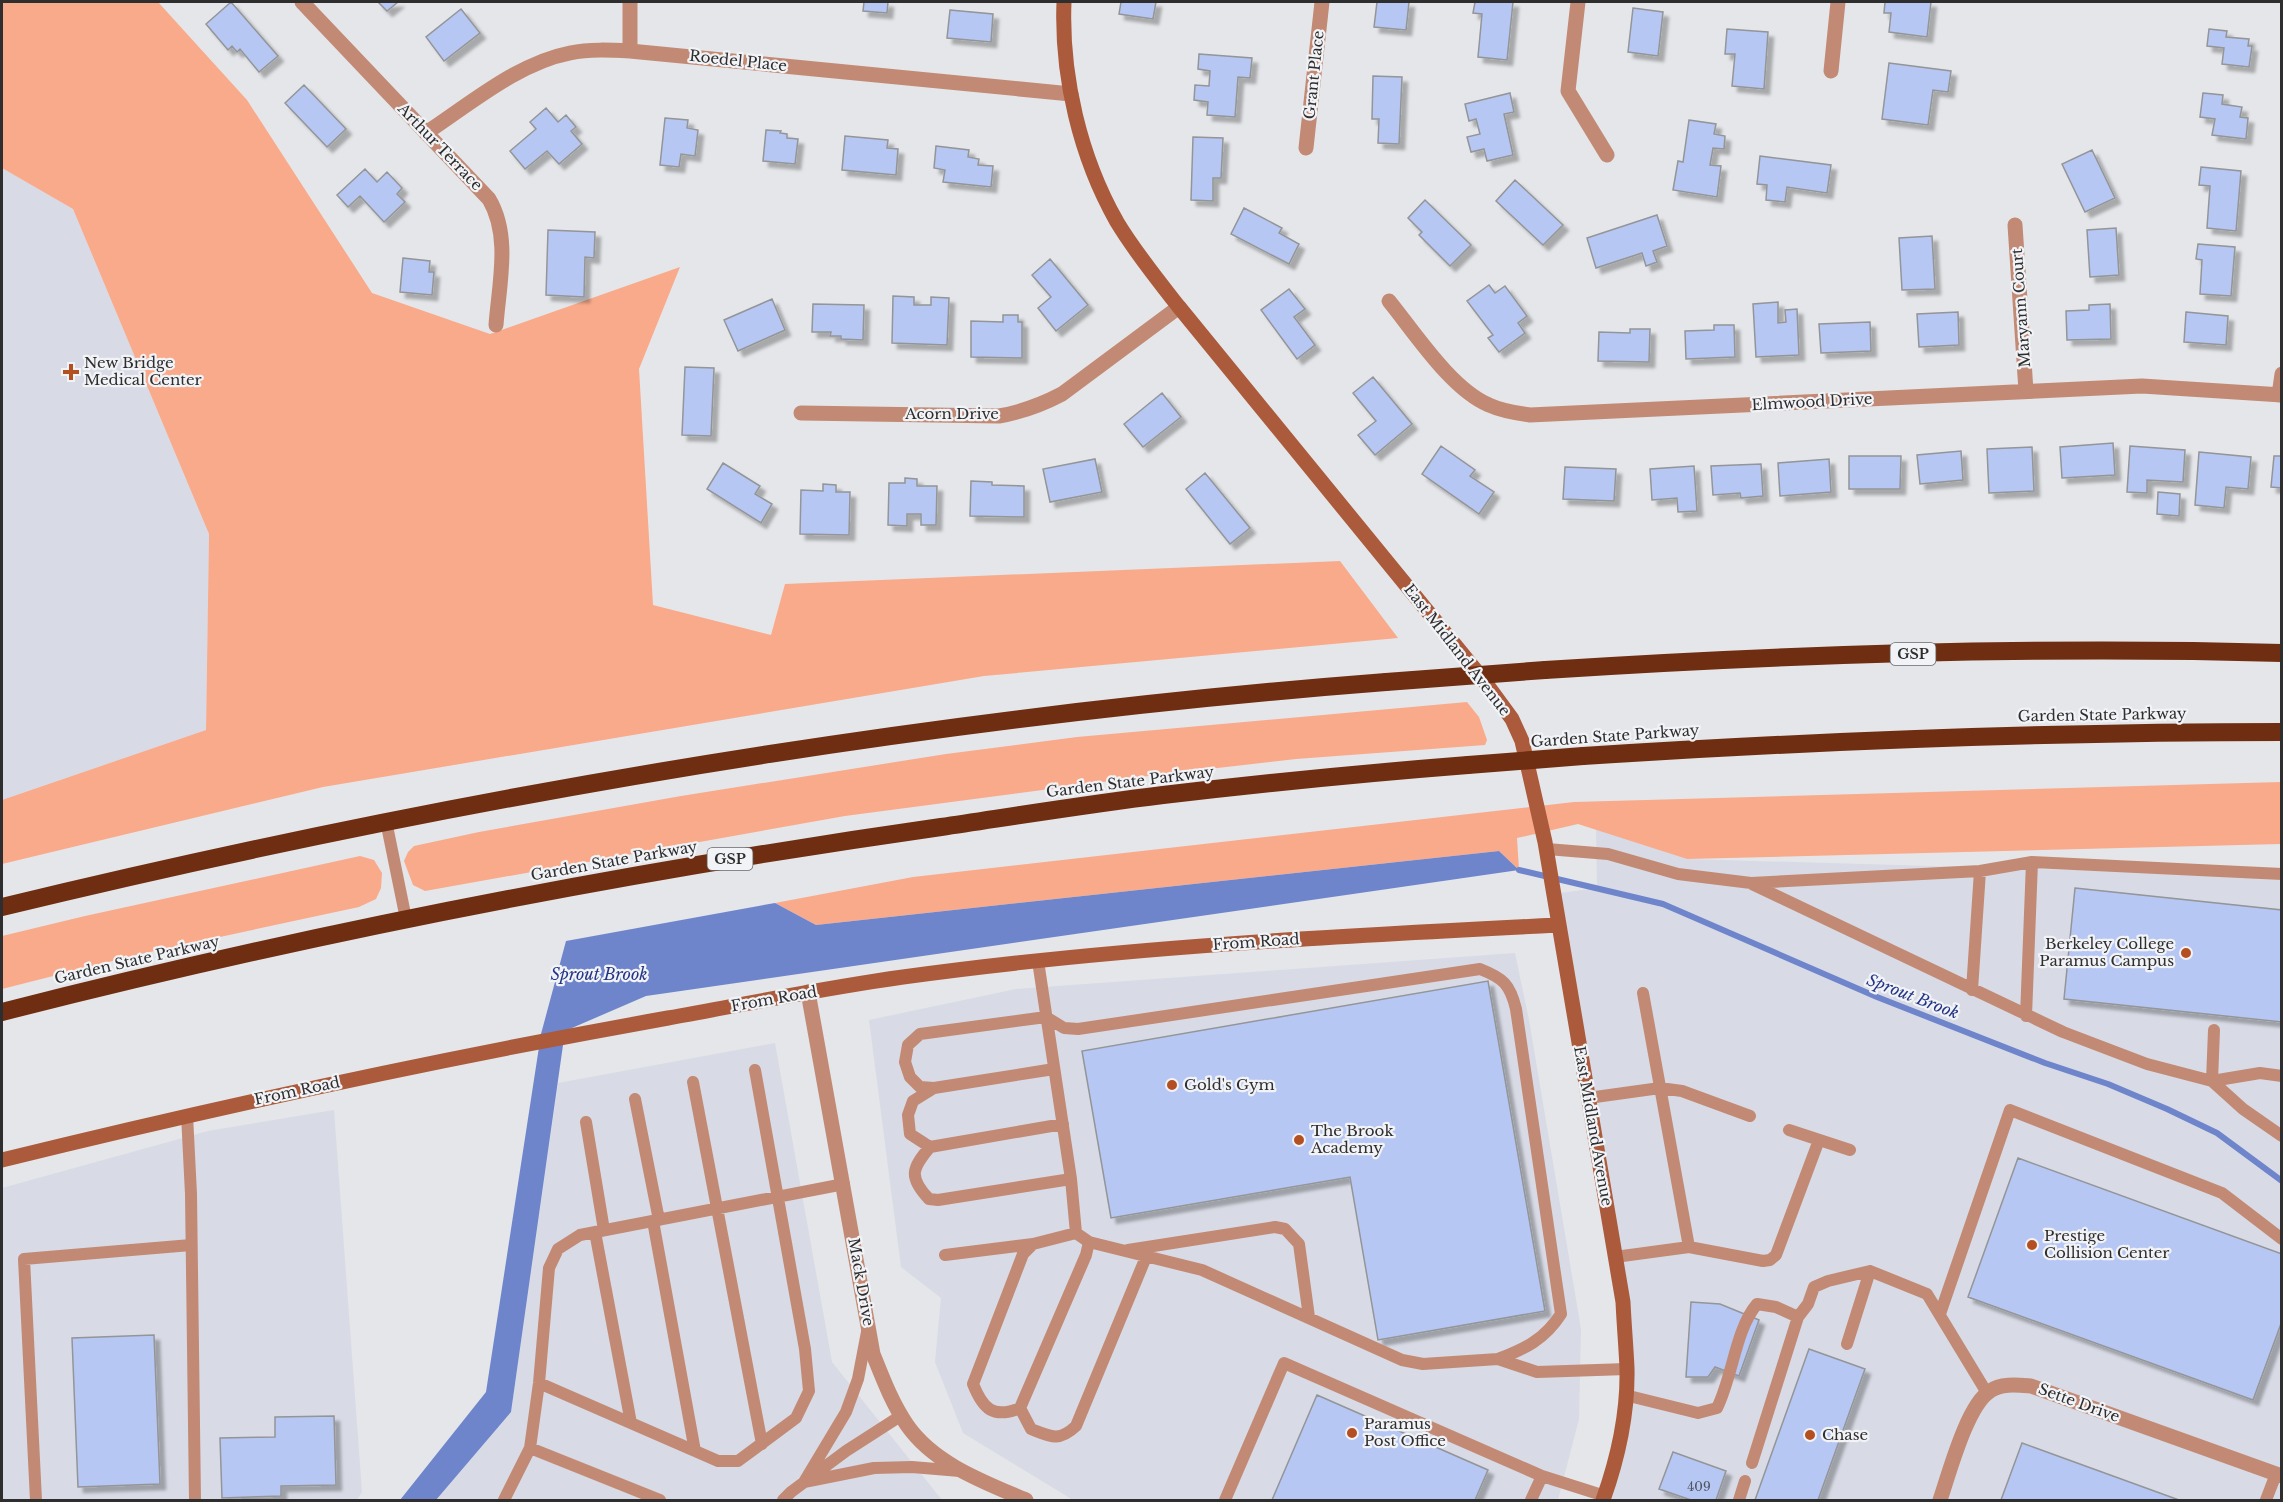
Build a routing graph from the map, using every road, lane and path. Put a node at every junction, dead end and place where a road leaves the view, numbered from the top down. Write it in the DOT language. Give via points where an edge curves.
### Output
graph roads {
  1 [pos="302,2"];
  2 [pos="630,2"];
  3 [pos="1064,2"];
  4 [pos="1322,2"];
  5 [pos="1578,2"];
  6 [pos="1838,2"];
  7 [pos="630,51"];
  8 [pos="1831,71"];
  9 [pos="1071,94"];
  10 [pos="426,133"];
  11 [pos="1306,148"];
  12 [pos="1607,155"];
  13 [pos="2015,225"];
  14 [pos="1389,301"];
  15 [pos="1179,307"];
  16 [pos="496,325"];
  17 [pos="2282,374"];
  18 [pos="2026,391"];
  19 [pos="2280,395"];
  20 [pos="801,413"];
  21 [pos="2282,653"];
  22 [pos="2282,732"];
  23 [pos="386,821"];
  24 [pos="1546,845"];
  25 [pos="2032,862"];
  26 [pos="1980,871"];
  27 [pos="2282,874"];
  28 [pos="1751,883"];
  29 [pos="2,906"];
  30 [pos="406,919"];
  31 [pos="1558,925"];
  32 [pos="1038,962"];
  33 [pos="1972,990"];
  34 [pos="808,992"];
  35 [pos="1643,993"];
  36 [pos="2,1012"];
  37 [pos="2026,1016"];
  38 [pos="1046,1017"];
  39 [pos="2214,1030"];
  40 [pos="1054,1069"];
  41 [pos="755,1070"];
  42 [pos="2282,1076"];
  43 [pos="2212,1081"];
  44 [pos="693,1082"];
  45 [pos="934,1088"];
  46 [pos="1660,1088"];
  47 [pos="1588,1098"];
  48 [pos="635,1099"];
  49 [pos="187,1114"];
  50 [pos="1750,1116"];
  51 [pos="586,1122"];
  52 [pos="1063,1124"];
  53 [pos="1789,1130"];
  54 [pos="2282,1136"];
  55 [pos="1818,1140"];
  56 [pos="930,1147"];
  57 [pos="1850,1150"];
  58 [pos="2,1160"];
  59 [pos="1071,1179"];
  60 [pos="843,1184"];
  61 [pos="777,1197"];
  62 [pos="717,1208"];
  63 [pos="656,1220"];
  64 [pos="600,1231"];
  65 [pos="1076,1233"];
  66 [pos="2282,1239"];
  67 [pos="1089,1242"];
  68 [pos="1033,1244"];
  69 [pos="191,1245"];
  70 [pos="1689,1247"];
  71 [pos="1124,1251"];
  72 [pos="945,1255"];
  73 [pos="1146,1257"];
  74 [pos="1615,1257"];
  75 [pos="1870,1271"];
  76 [pos="1940,1314"];
  77 [pos="1309,1317"];
  78 [pos="1798,1317"];
  79 [pos="868,1322"];
  80 [pos="1848,1344"];
  81 [pos="1498,1359"];
  82 [pos="1627,1370"];
  83 [pos="539,1383"];
  84 [pos="1987,1393"];
  85 [pos="1625,1395"];
  86 [pos="1020,1408"];
  87 [pos="902,1415"];
  88 [pos="630,1423"];
  89 [pos="762,1444"];
  90 [pos="530,1448"];
  91 [pos="695,1451"];
  92 [pos="1752,1463"];
  93 [pos="964,1471"];
  94 [pos="2279,1475"];
  95 [pos="1542,1476"];
  96 [pos="1745,1481"];
  97 [pos="804,1482"];
  98 [pos="1604,1498"];
  99 [pos="36,1500"];
  100 [pos="195,1500"];
  101 [pos="504,1500"];
  102 [pos="660,1500"];
  103 [pos="783,1500"];
  104 [pos="1026,1500"];
  105 [pos="1225,1500"];
  106 [pos="1531,1500"];
  107 [pos="1739,1500"];
  108 [pos="1940,1500"];
  109 [pos="2266,1500"];
  1 -- 10 [label="street, Arthur Terrace"];
  2 -- 7 [label="street"];
  3 -- 9 [label="street, East Midland Avenue"];
  4 -- 11 [label="street, Grant Place"];
  5 -- 12 [label="street" via="1568,91"];
  6 -- 8 [label="street"];
  7 -- 9 [label="street, Roedel Place"];
  7 -- 10 [label="street, Roedel Place" via="598,49 543,60"];
  9 -- 15 [label="street, East Midland Avenue" via="1084,146 1117,220 1140,258"];
  10 -- 16 [label="street, Arthur Terrace" via="492,204 502,245"];
  13 -- 18 [label="street, Maryann Court"];
  14 -- 18 [label="street, Elmwood Drive" via="1454,381 1467,393 1507,412 1530,415"];
  15 -- 20 [label="street, Acorn Drive" via="1062,394 1016,413"];
  15 -- 24 [label="street, East Midland Avenue" via="1512,719 1522,741"];
  17 -- 19 [label="street"];
  18 -- 19 [label="street, Elmwood Drive" via="2142,386"];
  21 -- 23 [label="highway, GSP, bridge" via="2111,650 1822,656 1545,670 1254,692 916,733 650,774"];
  22 -- 30 [label="highway, Garden State Parkway / GSP, bridge" via="2004,734 1858,740 1377,772 1161,795 730,859"];
  23 -- 29 [label="highway, GSP"];
  23 -- 30 [label="lane"];
  24 -- 28 [label="lane" via="1608,854 1678,874"];
  24 -- 31 [label="street, East Midland Avenue"];
  25 -- 26 [label="lane"];
  25 -- 27 [label="lane"];
  25 -- 37 [label="lane"];
  26 -- 28 [label="lane"];
  26 -- 33 [label="lane"];
  28 -- 33 [label="lane"];
  30 -- 36 [label="highway, Garden State Parkway / GSP" via="193,964"];
  31 -- 32 [label="street, From Road" via="1296,939"];
  31 -- 47 [label="street, East Midland Avenue"];
  32 -- 34 [label="street, From Road"];
  32 -- 38 [label="lane"];
  33 -- 37 [label="lane"];
  34 -- 49 [label="street, From Road" via="514,1046"];
  34 -- 60 [label="street, Mack Drive"];
  35 -- 46 [label="lane"];
  37 -- 43 [label="lane" via="2147,1064"];
  38 -- 40 [label="lane"];
  38 -- 45 [label="lane" via="920,1034 908,1045 905,1062 910,1077 920,1087"];
  38 -- 81 [label="lane" via="1064,1028 1078,1029 1480,969 1499,977 1512,991 1516,1009 1561,1314 1536,1342"];
  39 -- 43 [label="lane"];
  40 -- 45 [label="lane"];
  40 -- 52 [label="lane"];
  41 -- 61 [label="lane"];
  42 -- 43 [label="lane" via="2260,1073"];
  43 -- 54 [label="lane"];
  44 -- 62 [label="lane"];
  45 -- 56 [label="lane" via="913,1101 908,1115 910,1134"];
  46 -- 47 [label="lane"];
  46 -- 50 [label="lane" via="1682,1091"];
  46 -- 70 [label="lane"];
  47 -- 74 [label="street, East Midland Avenue"];
  48 -- 63 [label="lane"];
  49 -- 58 [label="street, From Road"];
  49 -- 69 [label="lane"];
  51 -- 64 [label="lane"];
  52 -- 56 [label="lane"];
  52 -- 59 [label="lane"];
  53 -- 55 [label="lane"];
  55 -- 57 [label="lane"];
  55 -- 70 [label="lane" via="1776,1255 1770,1260"];
  56 -- 59 [label="lane" via="914,1169 918,1185 929,1199"];
  59 -- 65 [label="lane"];
  60 -- 61 [label="lane"];
  60 -- 79 [label="street, Mack Drive"];
  61 -- 62 [label="lane"];
  61 -- 89 [label="lane" via="809,1391 796,1418"];
  62 -- 63 [label="lane"];
  62 -- 89 [label="lane"];
  63 -- 64 [label="lane"];
  63 -- 91 [label="lane"];
  64 -- 83 [label="lane" via="580,1235 558,1249 549,1268"];
  64 -- 88 [label="lane"];
  65 -- 67 [label="lane"];
  65 -- 68 [label="lane"];
  66 -- 76 [label="lane" via="2222,1193 2010,1110"];
  67 -- 71 [label="lane"];
  67 -- 86 [label="lane"];
  68 -- 72 [label="lane"];
  68 -- 86 [label="lane" via="1023,1254 973,1384 980,1400 991,1411 1006,1414"];
  69 -- 99 [label="lane" via="24,1259"];
  69 -- 100 [label="lane"];
  70 -- 74 [label="lane"];
  71 -- 73 [label="lane"];
  71 -- 77 [label="lane" via="1275,1227 1285,1229 1299,1244"];
  73 -- 77 [label="lane" via="1202,1270"];
  73 -- 86 [label="lane" via="1076,1426 1067,1435 1053,1438 1031,1429"];
  74 -- 82 [label="street, East Midland Avenue" via="1623,1302"];
  75 -- 76 [label="lane" via="1927,1294"];
  75 -- 78 [label="lane" via="1814,1287"];
  75 -- 80 [label="lane"];
  76 -- 84 [label="lane"];
  77 -- 81 [label="lane" via="1402,1360 1423,1365"];
  78 -- 85 [label="lane" via="1757,1304 1748,1315 1717,1408 1698,1413"];
  78 -- 92 [label="lane"];
  79 -- 87 [label="street, Mack Drive" via="873,1354"];
  79 -- 97 [label="lane" via="858,1379 846,1412"];
  81 -- 82 [label="lane" via="1537,1372"];
  82 -- 85 [label="street, East Midland Avenue"];
  83 -- 88 [label="lane"];
  83 -- 90 [label="lane"];
  84 -- 94 [label="street, Sette Drive" via="2013,1385 2031,1386"];
  84 -- 108 [label="street" via="1979,1399 1970,1418"];
  85 -- 98 [label="street, East Midland Avenue" via="1616,1462"];
  87 -- 93 [label="street, Mack Drive" via="938,1455"];
  87 -- 97 [label="lane"];
  88 -- 91 [label="lane"];
  89 -- 91 [label="lane" via="738,1461 718,1461"];
  90 -- 101 [label="lane"];
  90 -- 102 [label="lane"];
  93 -- 97 [label="lane" via="874,1468"];
  93 -- 104 [label="street, Mack Drive"];
  94 -- 109 [label="lane"];
  95 -- 98 [label="lane"];
  95 -- 105 [label="lane" via="1284,1363"];
  95 -- 106 [label="lane"];
  96 -- 107 [label="lane"];
  97 -- 103 [label="lane"];
}
